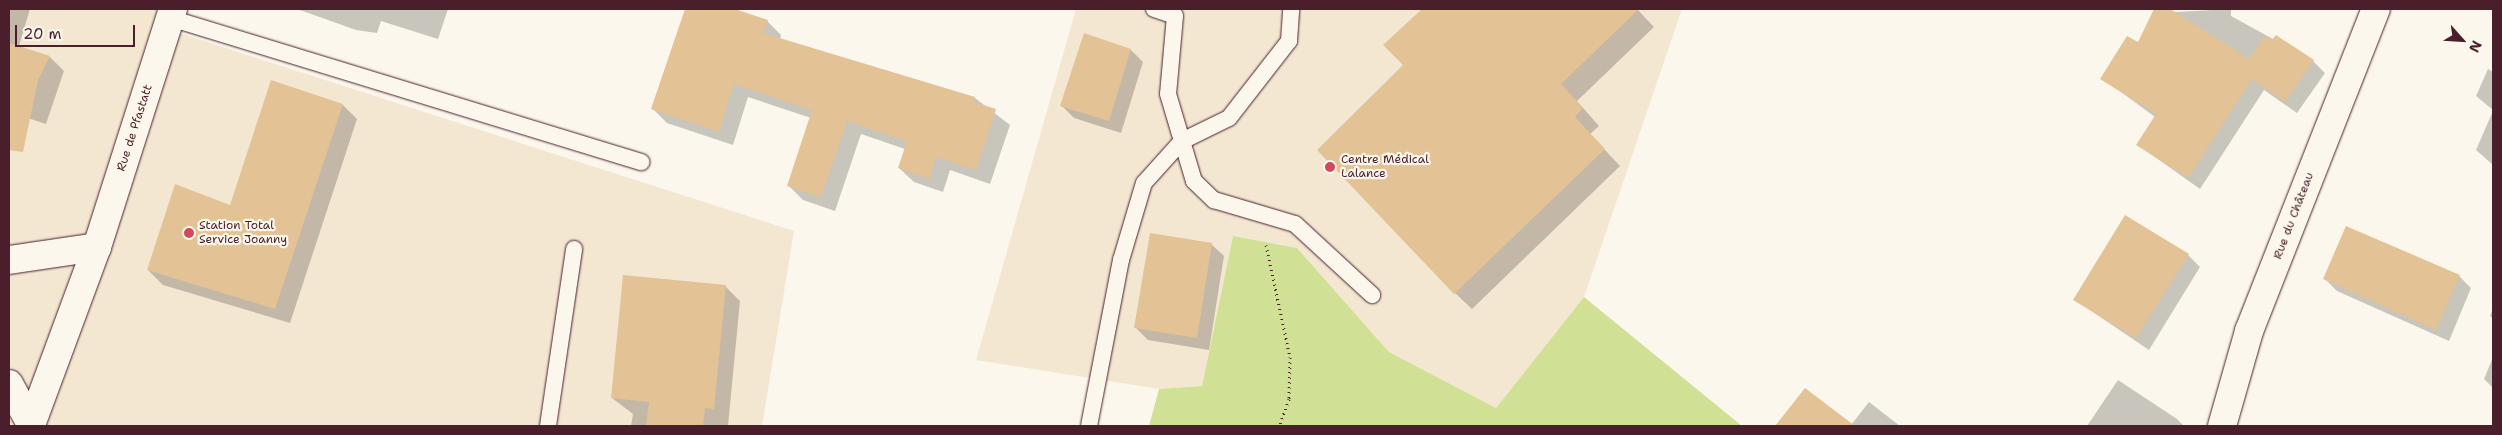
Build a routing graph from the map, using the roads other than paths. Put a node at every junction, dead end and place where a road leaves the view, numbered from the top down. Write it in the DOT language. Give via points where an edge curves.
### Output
graph roads {
  1 [pos="1154,9"];
  2 [pos="1291,9"];
  3 [pos="2376,9"];
  4 [pos="1177,13"];
  5 [pos="172,14"];
  6 [pos="1182,141"];
  7 [pos="641,162"];
  8 [pos="97,247"];
  9 [pos="574,249"];
  10 [pos="9,260"];
  11 [pos="1372,295"];
  12 [pos="9,384"];
  13 [pos="31,426"];
  14 [pos="548,426"];
  15 [pos="1090,426"];
  16 [pos="2222,426"];
  1 -- 4 [label="lane"];
  2 -- 6 [label="lane" via="1289,40 1229,118"];
  3 -- 16 [label="street, Rue du Château" via="2249,331"];
  4 -- 6 [label="lane" via="1168,94"];
  5 -- 7 [label="lane"];
  5 -- 8 [label="street, Rue de Pfastatt"];
  6 -- 11 [label="lane" via="1194,181 1214,200 1295,224"];
  6 -- 15 [label="lane" via="1144,183 1120,260"];
  8 -- 10 [label="street"];
  8 -- 13 [label="street, Rue de Pfastatt"];
  9 -- 14 [label="lane"];
  12 -- 13 [label="street"];
}
